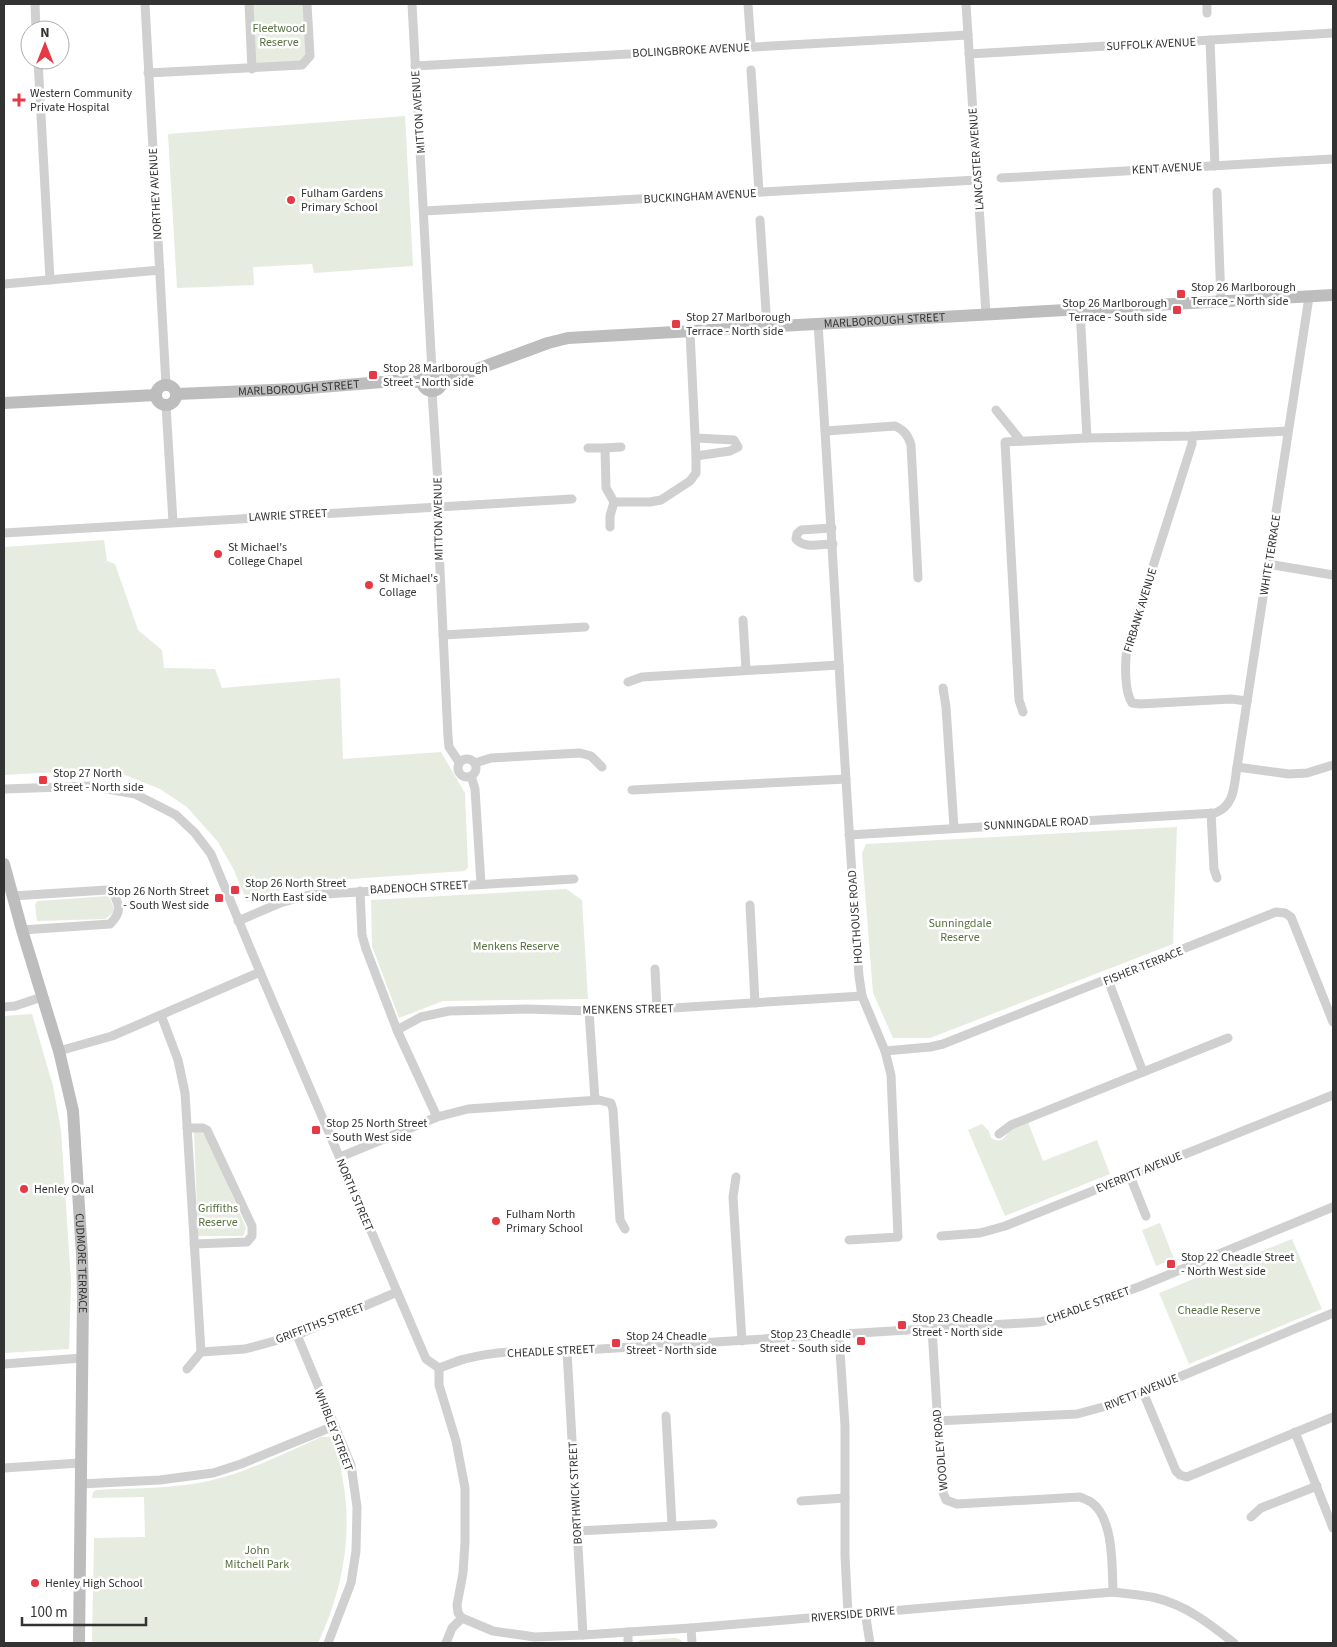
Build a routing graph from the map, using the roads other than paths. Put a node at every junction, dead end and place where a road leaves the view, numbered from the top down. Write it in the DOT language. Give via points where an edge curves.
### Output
graph roads {
  1 [pos="35,4"];
  2 [pos="145,4"];
  3 [pos="249,4"];
  4 [pos="307,4"];
  5 [pos="412,4"];
  6 [pos="748,4"];
  7 [pos="966,4"];
  8 [pos="36,20"];
  9 [pos="1333,33"];
  10 [pos="968,35"];
  11 [pos="1210,40"];
  12 [pos="750,46"];
  13 [pos="969,54"];
  14 [pos="415,66"];
  15 [pos="252,68"];
  16 [pos="39,70"];
  17 [pos="751,70"];
  18 [pos="148,73"];
  19 [pos="1333,159"];
  20 [pos="1215,166"];
  21 [pos="1001,178"];
  22 [pos="977,180"];
  23 [pos="760,192"];
  24 [pos="1216,192"];
  25 [pos="424,211"];
  26 [pos="760,220"];
  27 [pos="160,270"];
  28 [pos="50,280"];
  29 [pos="4,284"];
  30 [pos="1333,295"];
  31 [pos="1309,297"];
  32 [pos="1221,302"];
  33 [pos="1080,309"];
  34 [pos="986,314"];
  35 [pos="818,324"];
  36 [pos="767,327"];
  37 [pos="690,332"];
  38 [pos="432,371"];
  39 [pos="443,380"];
  40 [pos="422,382"];
  41 [pos="166,385"];
  42 [pos="432,392"];
  43 [pos="176,394"];
  44 [pos="156,395"];
  45 [pos="4,403"];
  46 [pos="166,405"];
  47 [pos="996,410"];
  48 [pos="826,431"];
  49 [pos="1288,431"];
  50 [pos="1192,436"];
  51 [pos="696,438"];
  52 [pos="1087,438"];
  53 [pos="1021,441"];
  54 [pos="621,447"];
  55 [pos="588,448"];
  56 [pos="606,448"];
  57 [pos="696,456"];
  58 [pos="572,499"];
  59 [pos="614,502"];
  60 [pos="437,506"];
  61 [pos="174,522"];
  62 [pos="610,527"];
  63 [pos="832,528"];
  64 [pos="4,533"];
  65 [pos="833,544"];
  66 [pos="1268,564"];
  67 [pos="1333,575"];
  68 [pos="918,578"];
  69 [pos="743,620"];
  70 [pos="585,627"];
  71 [pos="443,635"];
  72 [pos="840,665"];
  73 [pos="746,670"];
  74 [pos="628,682"];
  75 [pos="943,688"];
  76 [pos="1247,701"];
  77 [pos="1023,712"];
  78 [pos="459,762"];
  79 [pos="475,762"];
  80 [pos="1333,765"];
  81 [pos="1237,766"];
  82 [pos="602,767"];
  83 [pos="471,776"];
  84 [pos="846,779"];
  85 [pos="4,789"];
  86 [pos="632,790"];
  87 [pos="1223,810"];
  88 [pos="1211,813"];
  89 [pos="954,828"];
  90 [pos="849,835"];
  91 [pos="4,864"];
  92 [pos="1217,878"];
  93 [pos="574,879"];
  94 [pos="481,884"];
  95 [pos="360,891"];
  96 [pos="12,896"];
  97 [pos="750,905"];
  98 [pos="238,921"];
  99 [pos="22,930"];
  100 [pos="655,969"];
  101 [pos="260,972"];
  102 [pos="1108,980"];
  103 [pos="862,996"];
  104 [pos="42,997"];
  105 [pos="756,1003"];
  106 [pos="4,1007"];
  107 [pos="657,1009"];
  108 [pos="589,1011"];
  109 [pos="161,1016"];
  110 [pos="1332,1018"];
  111 [pos="397,1030"];
  112 [pos="1228,1038"];
  113 [pos="59,1051"];
  114 [pos="885,1051"];
  115 [pos="1143,1072"];
  116 [pos="1333,1094"];
  117 [pos="595,1100"];
  118 [pos="436,1117"];
  119 [pos="187,1128"];
  120 [pos="999,1134"];
  121 [pos="340,1157"];
  122 [pos="1130,1176"];
  123 [pos="736,1177"];
  124 [pos="1332,1210"];
  125 [pos="1146,1216"];
  126 [pos="625,1229"];
  127 [pos="941,1236"];
  128 [pos="849,1240"];
  129 [pos="194,1244"];
  130 [pos="397,1292"];
  131 [pos="1333,1313"];
  132 [pos="932,1329"];
  133 [pos="297,1335"];
  134 [pos="839,1336"];
  135 [pos="742,1341"];
  136 [pos="567,1351"];
  137 [pos="201,1352"];
  138 [pos="82,1358"];
  139 [pos="4,1364"];
  140 [pos="187,1368"];
  141 [pos="439,1368"];
  142 [pos="1143,1392"];
  143 [pos="666,1416"];
  144 [pos="1333,1417"];
  145 [pos="937,1421"];
  146 [pos="334,1426"];
  147 [pos="1295,1432"];
  148 [pos="80,1464"];
  149 [pos="4,1468"];
  150 [pos="80,1484"];
  151 [pos="1317,1486"];
  152 [pos="846,1498"];
  153 [pos="801,1501"];
  154 [pos="1251,1517"];
  155 [pos="713,1524"];
  156 [pos="672,1525"];
  157 [pos="1333,1528"];
  158 [pos="577,1531"];
  159 [pos="1113,1592"];
  160 [pos="865,1612"];
  161 [pos="848,1614"];
  162 [pos="462,1618"];
  163 [pos="691,1628"];
  164 [pos="628,1632"];
  165 [pos="583,1635"];
  166 [pos="79,1643"];
  167 [pos="328,1643"];
  168 [pos="446,1643"];
  169 [pos="628,1643"];
  170 [pos="692,1643"];
  171 [pos="870,1643"];
  172 [pos="1234,1643"];
  1 -- 8 [label="street"];
  2 -- 18 [label="street, NORTHEY AVENUE"];
  3 -- 15 [label="street"];
  4 -- 15 [label="street" via="310,56 307,61 302,65"];
  5 -- 14 [label="street, MITTON AVENUE"];
  6 -- 12 [label="street"];
  7 -- 10 [label="street, LANCASTER AVENUE"];
  9 -- 11 [label="street, SUFFOLK AVENUE"];
  10 -- 12 [label="street, BOLINGBROKE AVENUE"];
  10 -- 13 [label="street, LANCASTER AVENUE"];
  11 -- 13 [label="street, SUFFOLK AVENUE"];
  11 -- 20 [label="street"];
  12 -- 14 [label="street, BOLINGBROKE AVENUE"];
  13 -- 22 [label="street, LANCASTER AVENUE"];
  14 -- 25 [label="street, MITTON AVENUE"];
  15 -- 18 [label="street"];
  16 -- 28 [label="street"];
  17 -- 23 [label="street"];
  18 -- 27 [label="street, NORTHEY AVENUE"];
  19 -- 20 [label="street, KENT AVENUE"];
  20 -- 21 [label="street, KENT AVENUE"];
  22 -- 23 [label="street, BUCKINGHAM AVENUE"];
  22 -- 34 [label="street, LANCASTER AVENUE"];
  23 -- 25 [label="street, BUCKINGHAM AVENUE"];
  24 -- 32 [label="street"];
  25 -- 38 [label="street, MITTON AVENUE"];
  26 -- 36 [label="street"];
  27 -- 28 [label="street"];
  27 -- 41 [label="street, NORTHEY AVENUE"];
  28 -- 29 [label="street"];
  30 -- 31 [label="street, MARLBOROUGH STREET"];
  31 -- 32 [label="street, MARLBOROUGH STREET"];
  31 -- 49 [label="street, WHITE TERRACE"];
  32 -- 33 [label="street, MARLBOROUGH STREET"];
  33 -- 34 [label="street, MARLBOROUGH STREET"];
  33 -- 52 [label="street"];
  34 -- 35 [label="street, MARLBOROUGH STREET"];
  35 -- 36 [label="street, MARLBOROUGH STREET"];
  35 -- 48 [label="street, HOLTHOUSE ROAD"];
  36 -- 37 [label="street, MARLBOROUGH STREET"];
  37 -- 39 [label="street, MARLBOROUGH STREET" via="568,338"];
  37 -- 51 [label="street"];
  38 -- 39 [label="street" via="440,374"];
  38 -- 40 [label="street" via="425,374"];
  39 -- 42 [label="street" via="441,387"];
  40 -- 42 [label="street"];
  40 -- 43 [label="street, MARLBOROUGH STREET"];
  41 -- 43 [label="street" via="174,388"];
  41 -- 44 [label="street" via="160,387"];
  42 -- 60 [label="street, MITTON AVENUE"];
  43 -- 46 [label="street" via="175,400"];
  44 -- 45 [label="street"];
  44 -- 46 [label="street"];
  46 -- 61 [label="street"];
  47 -- 53 [label="street"];
  48 -- 63 [label="street, HOLTHOUSE ROAD"];
  48 -- 68 [label="street" via="895,426 909,437"];
  49 -- 50 [label="street"];
  49 -- 66 [label="street, WHITE TERRACE"];
  50 -- 52 [label="street"];
  50 -- 76 [label="street, FIRBANK AVENUE" via="1127,648 1128,697 1132,703 1140,704"];
  51 -- 57 [label="street"];
  51 -- 57 [label="street" via="734,440 738,447"];
  52 -- 53 [label="street"];
  53 -- 77 [label="street" via="1005,442 1019,700"];
  54 -- 56 [label="street"];
  55 -- 56 [label="street"];
  56 -- 59 [label="street" via="606,488"];
  57 -- 59 [label="street" via="696,473 690,481 660,500"];
  58 -- 60 [label="street, LAWRIE STREET"];
  59 -- 62 [label="street"];
  60 -- 61 [label="street, LAWRIE STREET"];
  60 -- 71 [label="street, MITTON AVENUE"];
  61 -- 64 [label="street, LAWRIE STREET"];
  63 -- 65 [label="street, HOLTHOUSE ROAD"];
  63 -- 65 [label="street" via="801,530 796,540 805,545"];
  65 -- 72 [label="street, HOLTHOUSE ROAD"];
  66 -- 67 [label="street"];
  66 -- 76 [label="street, WHITE TERRACE"];
  69 -- 73 [label="street"];
  70 -- 71 [label="street"];
  71 -- 78 [label="street, MITTON AVENUE" via="449,747"];
  72 -- 73 [label="street"];
  72 -- 84 [label="street, HOLTHOUSE ROAD"];
  73 -- 74 [label="street" via="642,677"];
  75 -- 89 [label="street"];
  76 -- 81 [label="street, WHITE TERRACE"];
  78 -- 79 [label="street" via="467,758"];
  78 -- 83 [label="street" via="459,773"];
  79 -- 82 [label="street" via="491,758 580,753 591,756"];
  79 -- 83 [label="street" via="476,772"];
  80 -- 81 [label="street" via="1307,773 1290,774"];
  81 -- 87 [label="street, WHITE TERRACE" via="1229,803"];
  83 -- 94 [label="street" via="475,789"];
  84 -- 86 [label="street"];
  84 -- 90 [label="street, HOLTHOUSE ROAD"];
  85 -- 98 [label="street, NORTH STREET" via="91,786 116,789 135,794 176,814 211,854"];
  87 -- 88 [label="street, SUNNINGDALE ROAD"];
  88 -- 89 [label="street, SUNNINGDALE ROAD"];
  88 -- 92 [label="street"];
  89 -- 90 [label="street, SUNNINGDALE ROAD"];
  90 -- 103 [label="street, HOLTHOUSE ROAD"];
  91 -- 96 [label="street, CUDMORE TERRACE"];
  93 -- 94 [label="street, BADENOCH STREET"];
  94 -- 95 [label="street, BADENOCH STREET"];
  95 -- 98 [label="street, BADENOCH STREET" via="294,898"];
  95 -- 111 [label="street" via="362,936"];
  96 -- 99 [label="street, CUDMORE TERRACE"];
  96 -- 99 [label="street" via="107,890 113,892 119,909 118,916 110,924"];
  97 -- 105 [label="street"];
  98 -- 101 [label="street, NORTH STREET"];
  99 -- 104 [label="street, CUDMORE TERRACE"];
  100 -- 107 [label="street"];
  101 -- 109 [label="street"];
  101 -- 121 [label="street, NORTH STREET"];
  102 -- 110 [label="street, FISHER TERRACE" via="1276,912 1285,913 1291,917"];
  102 -- 114 [label="street, FISHER TERRACE" via="943,1044"];
  102 -- 115 [label="street"];
  103 -- 105 [label="street, MENKENS STREET"];
  103 -- 114 [label="street, HOLTHOUSE ROAD"];
  104 -- 106 [label="street"];
  104 -- 113 [label="street, CUDMORE TERRACE"];
  105 -- 107 [label="street, MENKENS STREET"];
  107 -- 108 [label="street, MENKENS STREET"];
  108 -- 111 [label="street, MENKENS STREET" via="449,1011 421,1017"];
  108 -- 117 [label="street"];
  109 -- 113 [label="street" via="112,1036"];
  109 -- 119 [label="street" via="178,1060"];
  111 -- 118 [label="street"];
  112 -- 115 [label="street"];
  113 -- 138 [label="street, CUDMORE TERRACE" via="73,1111 82,1255"];
  114 -- 128 [label="street, HOLTHOUSE ROAD" via="891,1076 898,1237"];
  115 -- 120 [label="street" via="1012,1125"];
  116 -- 122 [label="street, EVERRITT AVENUE"];
  117 -- 118 [label="street" via="468,1108"];
  117 -- 126 [label="street" via="611,1102 613,1110 620,1220"];
  118 -- 121 [label="street"];
  119 -- 129 [label="street"];
  119 -- 129 [label="street" via="207,1130 252,1226 252,1236 247,1242"];
  121 -- 130 [label="street, NORTH STREET"];
  122 -- 125 [label="street"];
  122 -- 127 [label="street, EVERRITT AVENUE" via="1005,1226 980,1233"];
  123 -- 135 [label="street" via="732,1197"];
  124 -- 132 [label="street, CHEADLE STREET" via="1055,1318 1040,1322"];
  129 -- 137 [label="street"];
  130 -- 133 [label="street, GRIFFITHS STREET"];
  130 -- 141 [label="street, NORTH STREET" via="426,1359"];
  131 -- 142 [label="street, RIVETT AVENUE"];
  132 -- 134 [label="street, CHEADLE STREET"];
  132 -- 145 [label="street, WOODLEY ROAD"];
  133 -- 137 [label="street, GRIFFITHS STREET" via="245,1349"];
  133 -- 146 [label="street, WHIBLEY STREET"];
  134 -- 135 [label="street, CHEADLE STREET"];
  134 -- 152 [label="street"];
  135 -- 136 [label="street, CHEADLE STREET"];
  136 -- 141 [label="street, CHEADLE STREET" via="479,1356"];
  136 -- 158 [label="street, BORTHWICK STREET"];
  137 -- 140 [label="street"];
  138 -- 139 [label="street"];
  138 -- 148 [label="street, CUDMORE TERRACE"];
  141 -- 162 [label="street" via="439,1385 456,1441 465,1488 466,1542 457,1605"];
  142 -- 145 [label="street, RIVETT AVENUE" via="1077,1414"];
  142 -- 147 [label="street" via="1176,1471 1187,1477"];
  143 -- 156 [label="street"];
  144 -- 147 [label="street"];
  145 -- 159 [label="street, WOODLEY ROAD" via="942,1490 946,1500 957,1504 1080,1497 1092,1503 1109,1530"];
  146 -- 150 [label="street" via="214,1473 160,1480"];
  146 -- 167 [label="street, WHIBLEY STREET" via="350,1465 357,1523 351,1583"];
  147 -- 151 [label="street"];
  148 -- 149 [label="street"];
  148 -- 150 [label="street, CUDMORE TERRACE"];
  150 -- 166 [label="street, CUDMORE TERRACE"];
  151 -- 154 [label="street" via="1261,1508"];
  151 -- 157 [label="street"];
  152 -- 153 [label="street"];
  152 -- 161 [label="street"];
  155 -- 156 [label="street"];
  156 -- 158 [label="street"];
  158 -- 165 [label="street, BORTHWICK STREET"];
  159 -- 160 [label="street, RIVERSIDE DRIVE"];
  159 -- 172 [label="street, RIVERSIDE DRIVE" via="1157,1598 1192,1613"];
  160 -- 161 [label="street, RIVERSIDE DRIVE"];
  160 -- 171 [label="street"];
  161 -- 163 [label="street, RIVERSIDE DRIVE"];
  162 -- 165 [label="street, RIVERSIDE DRIVE" via="493,1632 512,1635"];
  162 -- 168 [label="street" via="452,1628"];
  163 -- 164 [label="street, RIVERSIDE DRIVE"];
  163 -- 170 [label="street"];
  164 -- 165 [label="street, RIVERSIDE DRIVE"];
  164 -- 169 [label="street"];
}
